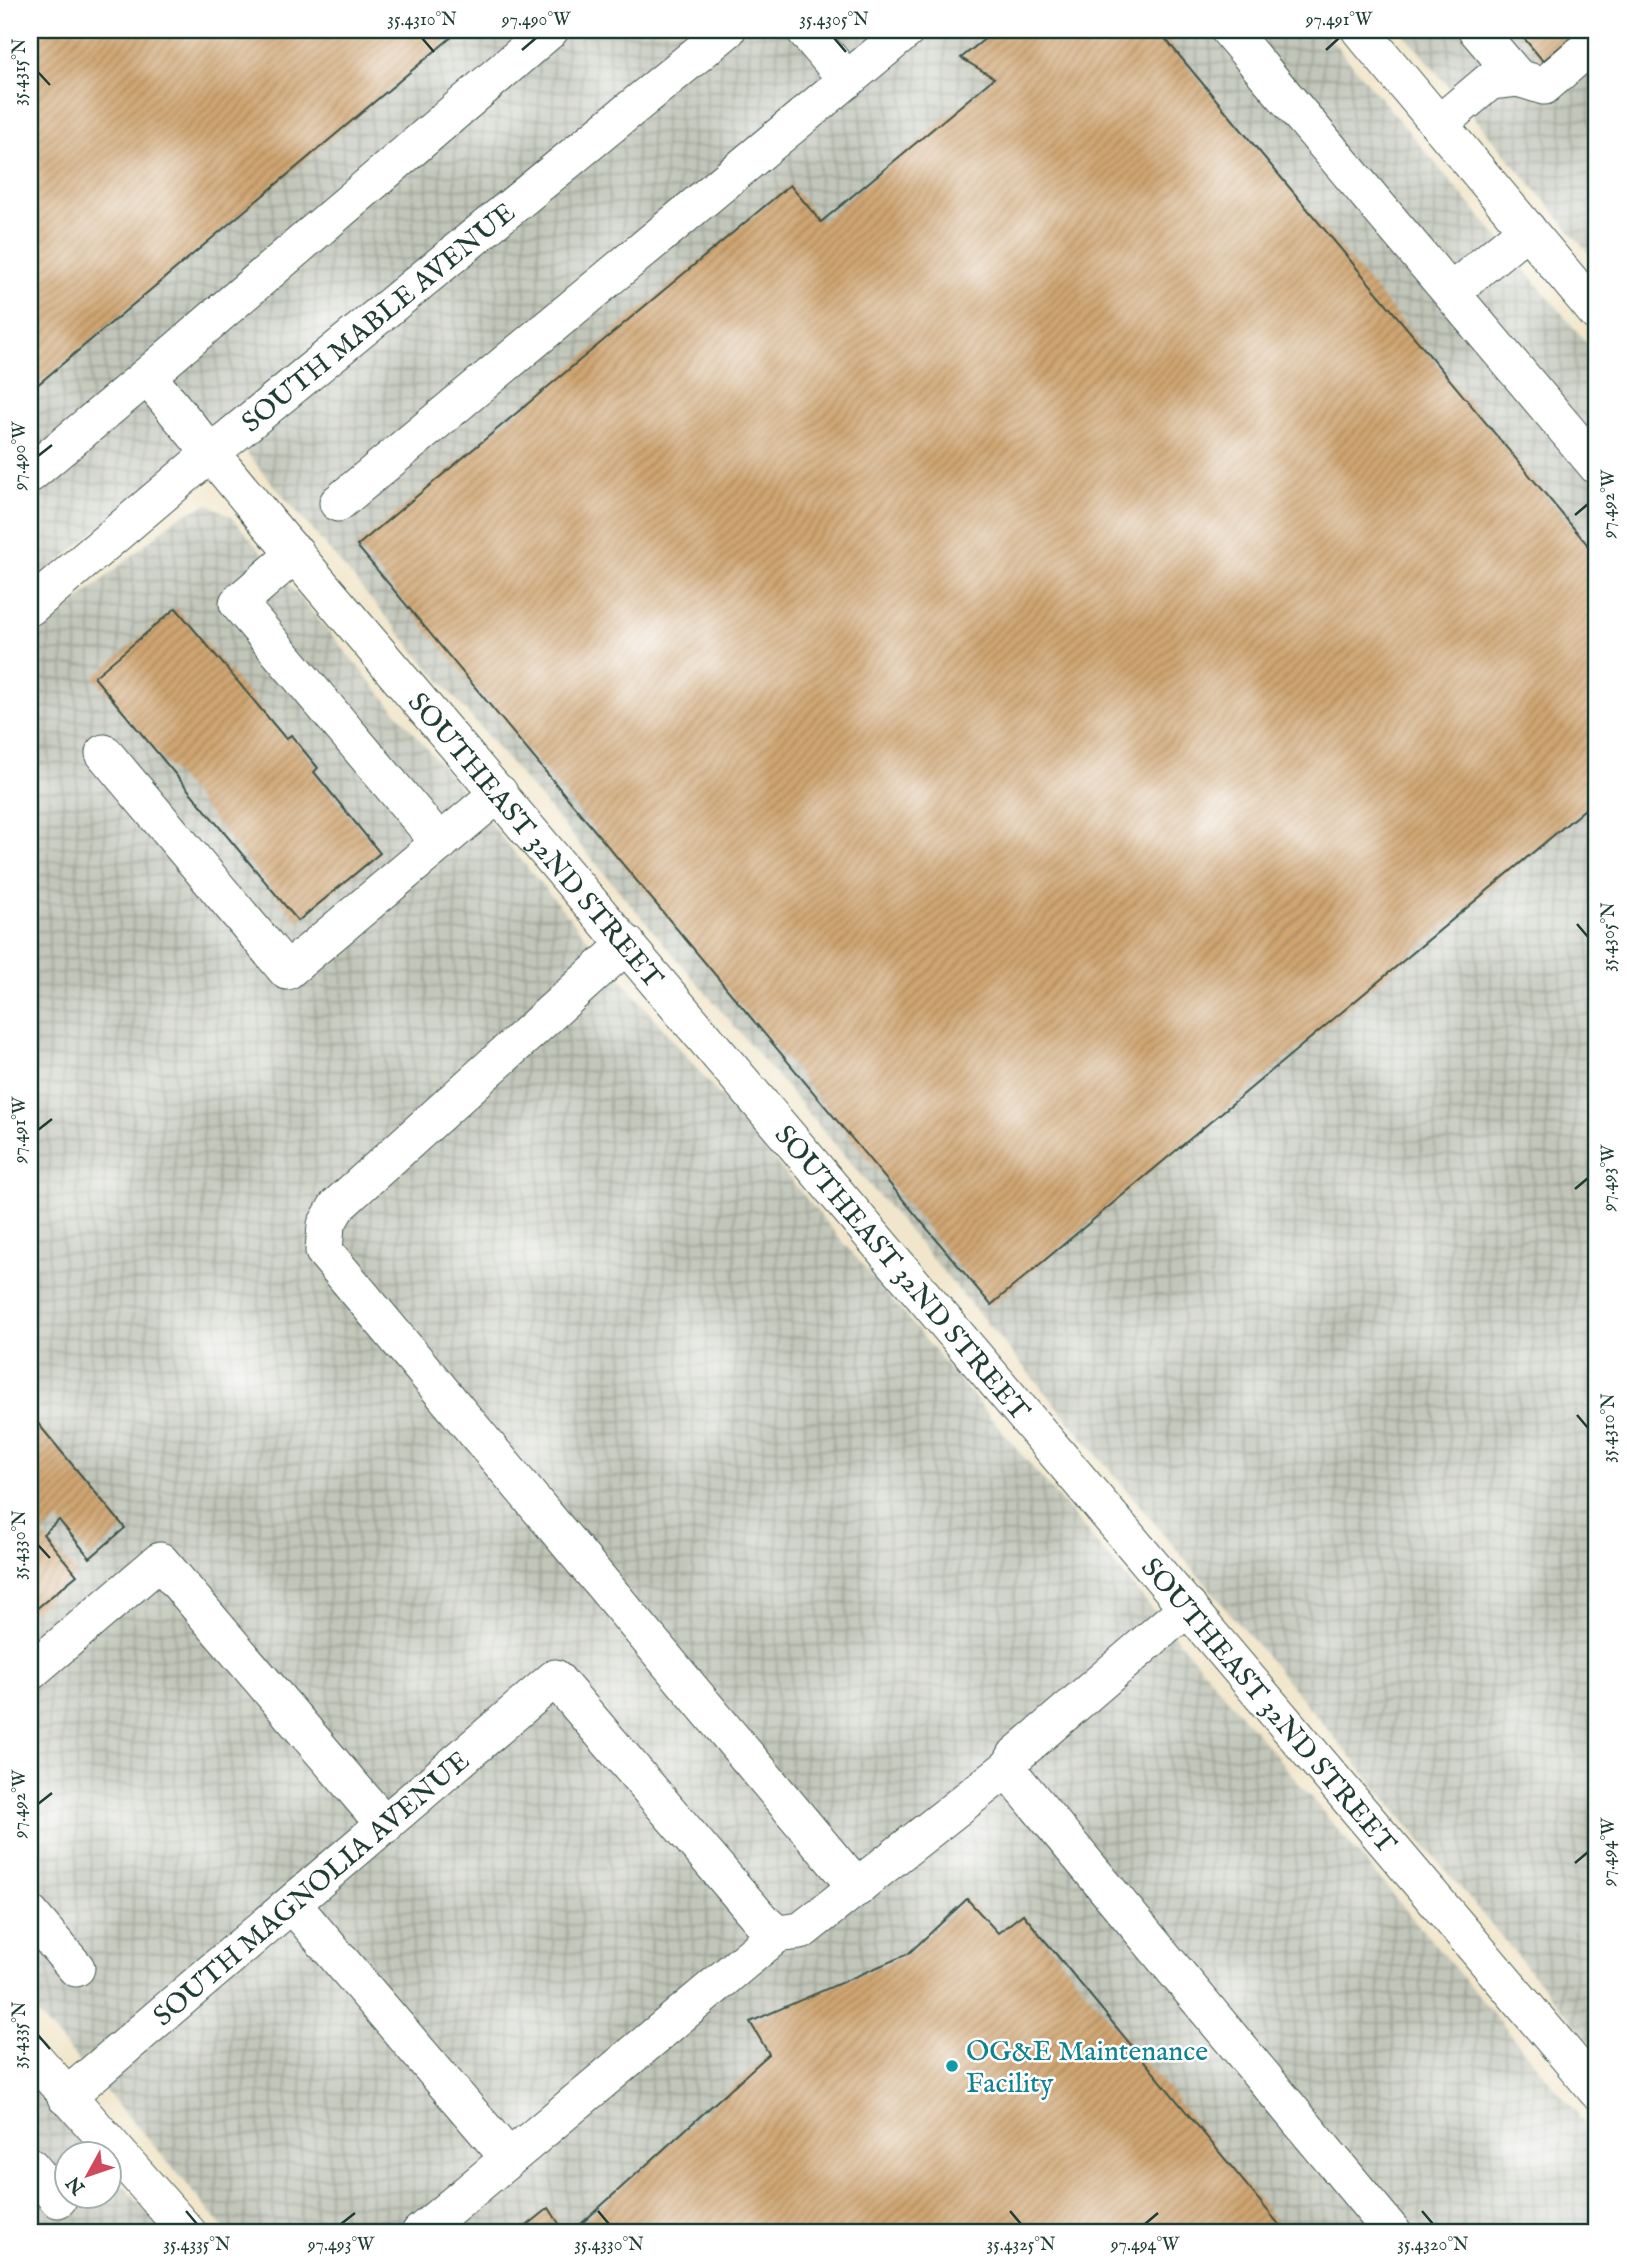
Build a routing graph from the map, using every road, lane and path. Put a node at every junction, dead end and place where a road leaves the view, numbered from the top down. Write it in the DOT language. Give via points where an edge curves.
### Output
graph roads {
  1 [pos="550,30"];
  2 [pos="727,30"];
  3 [pos="805,30"];
  4 [pos="907,30"];
  5 [pos="1229,30"];
  6 [pos="1360,30"];
  7 [pos="1478,30"];
  8 [pos="1597,40"];
  9 [pos="1518,78"];
  10 [pos="848,80"];
  11 [pos="1439,124"];
  12 [pos="1527,229"];
  13 [pos="1451,292"];
  14 [pos="1597,313"];
  15 [pos="147,376"];
  16 [pos="211,453"];
  17 [pos="1597,466"];
  18 [pos="30,474"];
  19 [pos="338,503"];
  20 [pos="296,553"];
  21 [pos="30,607"];
  22 [pos="104,753"];
  23 [pos="499,793"];
  24 [pos="440,843"];
  25 [pos="627,944"];
  26 [pos="1188,1606"];
  27 [pos="30,1672"];
  28 [pos="1010,1766"];
  29 [pos="385,1825"];
  30 [pos="857,1888"];
  31 [pos="292,1904"];
  32 [pos="30,1914"];
  33 [pos="777,1934"];
  34 [pos="76,1968"];
  35 [pos="30,2053"];
  36 [pos="1597,2091"];
  37 [pos="66,2097"];
  38 [pos="509,2158"];
  39 [pos="30,2166"];
  40 [pos="52,2192"];
  41 [pos="188,2233"];
  42 [pos="419,2233"];
  43 [pos="1393,2233"];
  1 -- 15 [label="street"];
  2 -- 16 [label="street, SOUTH MABLE AVENUE"];
  3 -- 10 [label="street"];
  4 -- 10 [label="street"];
  5 -- 13 [label="street"];
  6 -- 11 [label="street"];
  7 -- 9 [label="street"];
  8 -- 9 [label="street" via="1544,86"];
  9 -- 11 [label="street" via="1490,81"];
  10 -- 19 [label="street"];
  11 -- 12 [label="street"];
  12 -- 13 [label="street"];
  12 -- 14 [label="street"];
  13 -- 17 [label="street"];
  15 -- 16 [label="street, SOUTHEAST 32ND STREET"];
  15 -- 18 [label="street"];
  16 -- 20 [label="street, SOUTHEAST 32ND STREET"];
  16 -- 21 [label="street, SOUTH MABLE AVENUE"];
  20 -- 23 [label="street, SOUTHEAST 32ND STREET"];
  20 -- 24 [label="street" via="238,603"];
  22 -- 24 [label="street" via="287,971"];
  23 -- 24 [label="street"];
  23 -- 25 [label="street, SOUTHEAST 32ND STREET"];
  25 -- 26 [label="street, SOUTHEAST 32ND STREET"];
  25 -- 30 [label="street" via="337,1206 326,1225 324,1251"];
  26 -- 28 [label="street" via="1016,1755"];
  26 -- 36 [label="street, SOUTHEAST 32ND STREET"];
  27 -- 29 [label="street" via="160,1561"];
  28 -- 30 [label="street"];
  28 -- 43 [label="street" via="1012,1775"];
  29 -- 31 [label="street, SOUTH MAGNOLIA AVENUE"];
  29 -- 33 [label="street, SOUTH MAGNOLIA AVENUE" via="555,1678"];
  30 -- 33 [label="street" via="801,1931"];
  31 -- 37 [label="street, SOUTH MAGNOLIA AVENUE"];
  31 -- 38 [label="street"];
  32 -- 34 [label="street"];
  33 -- 38 [label="street"];
  35 -- 37 [label="street"];
  37 -- 41 [label="street"];
  38 -- 42 [label="street"];
  39 -- 40 [label="street"];
}
